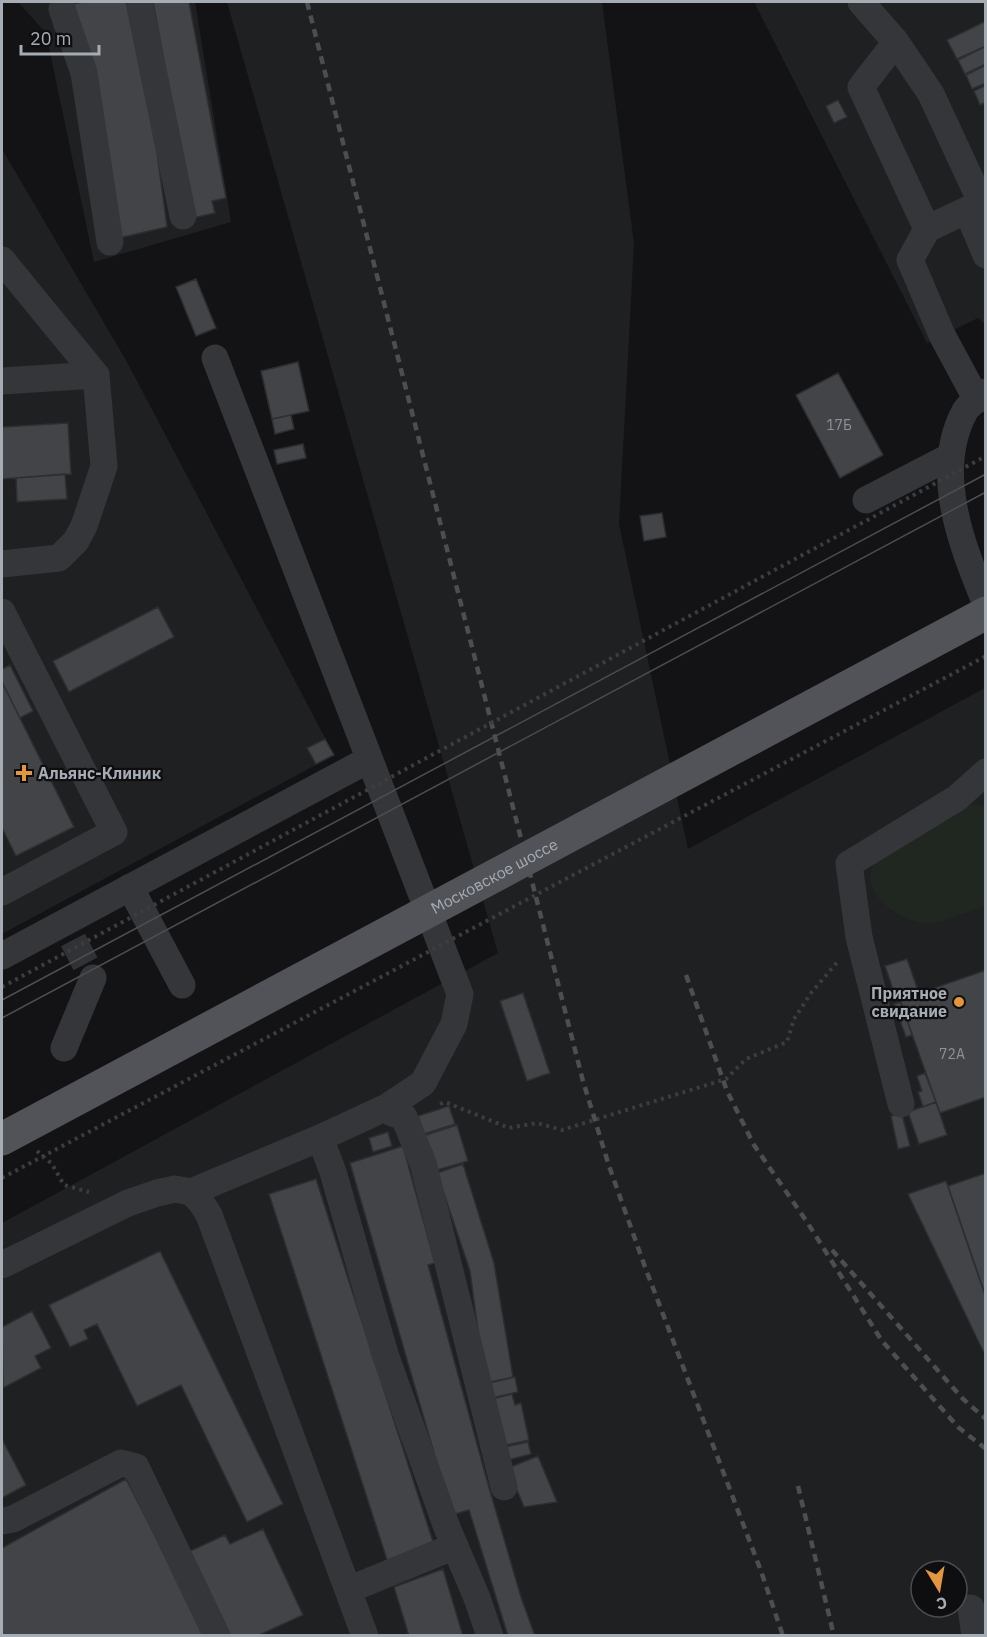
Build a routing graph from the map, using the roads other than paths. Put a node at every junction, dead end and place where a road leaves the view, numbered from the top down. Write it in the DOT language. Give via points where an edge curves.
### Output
graph roads {
  1 [pos="139,2"];
  2 [pos="861,2"];
  3 [pos="62,4"];
  4 [pos="896,42"];
  5 [pos="978,205"];
  6 [pos="183,216"];
  7 [pos="927,229"];
  8 [pos="110,242"];
  9 [pos="986,255"];
  10 [pos="2,260"];
  11 [pos="215,358"];
  12 [pos="96,375"];
  13 [pos="2,381"];
  14 [pos="981,396"];
  15 [pos="951,456"];
  16 [pos="866,500"];
  17 [pos="2,564"];
  18 [pos="986,604"];
  19 [pos="2,612"];
  20 [pos="986,613"];
  21 [pos="368,760"];
  22 [pos="986,772"];
  23 [pos="130,887"];
  24 [pos="2,892"];
  25 [pos="2,956"];
  26 [pos="93,978"];
  27 [pos="182,985"];
  28 [pos="64,1048"];
  29 [pos="901,1104"];
  30 [pos="396,1112"];
  31 [pos="320,1138"];
  32 [pos="2,1139"];
  33 [pos="190,1192"];
  34 [pos="2,1265"];
  35 [pos="504,1486"];
  36 [pos="2,1521"];
  37 [pos="455,1546"];
  38 [pos="348,1590"];
  39 [pos="971,1608"];
  40 [pos="217,1635"];
  41 [pos="365,1635"];
  42 [pos="490,1635"];
  43 [pos="975,1635"];
  1 -- 6 [label="lane"];
  2 -- 4 [label="lane"];
  3 -- 8 [label="lane" via="84,73"];
  4 -- 5 [label="lane" via="931,94"];
  4 -- 7 [label="lane" via="861,87"];
  5 -- 7 [label="lane"];
  5 -- 9 [label="lane"];
  7 -- 14 [label="lane" via="910,260 942,335"];
  10 -- 12 [label="lane"];
  11 -- 21 [label="lane"];
  12 -- 13 [label="lane"];
  12 -- 17 [label="lane" via="104,466 84,526 59,558"];
  14 -- 15 [label="lane" via="966,410"];
  15 -- 16 [label="lane"];
  15 -- 18 [label="lane" via="955,509 967,558"];
  19 -- 24 [label="lane" via="114,832"];
  20 -- 32 [label="main road, Московское шоссе, bridge"];
  21 -- 23 [label="lane"];
  21 -- 30 [label="lane" via="459,994 454,1024 423,1083"];
  22 -- 29 [label="lane" via="957,798 849,864 859,937"];
  23 -- 25 [label="lane" via="68,932"];
  23 -- 27 [label="lane"];
  26 -- 28 [label="lane"];
  30 -- 31 [label="lane"];
  30 -- 35 [label="lane" via="423,1163"];
  31 -- 33 [label="lane"];
  31 -- 37 [label="lane" via="385,1354"];
  33 -- 34 [label="lane" via="175,1189 128,1203"];
  33 -- 38 [label="lane" via="209,1215"];
  36 -- 40 [label="lane" via="13,1519 121,1463 136,1467"];
  37 -- 38 [label="lane"];
  37 -- 42 [label="lane"];
  38 -- 41 [label="lane"];
  39 -- 43 [label="lane"];
}
